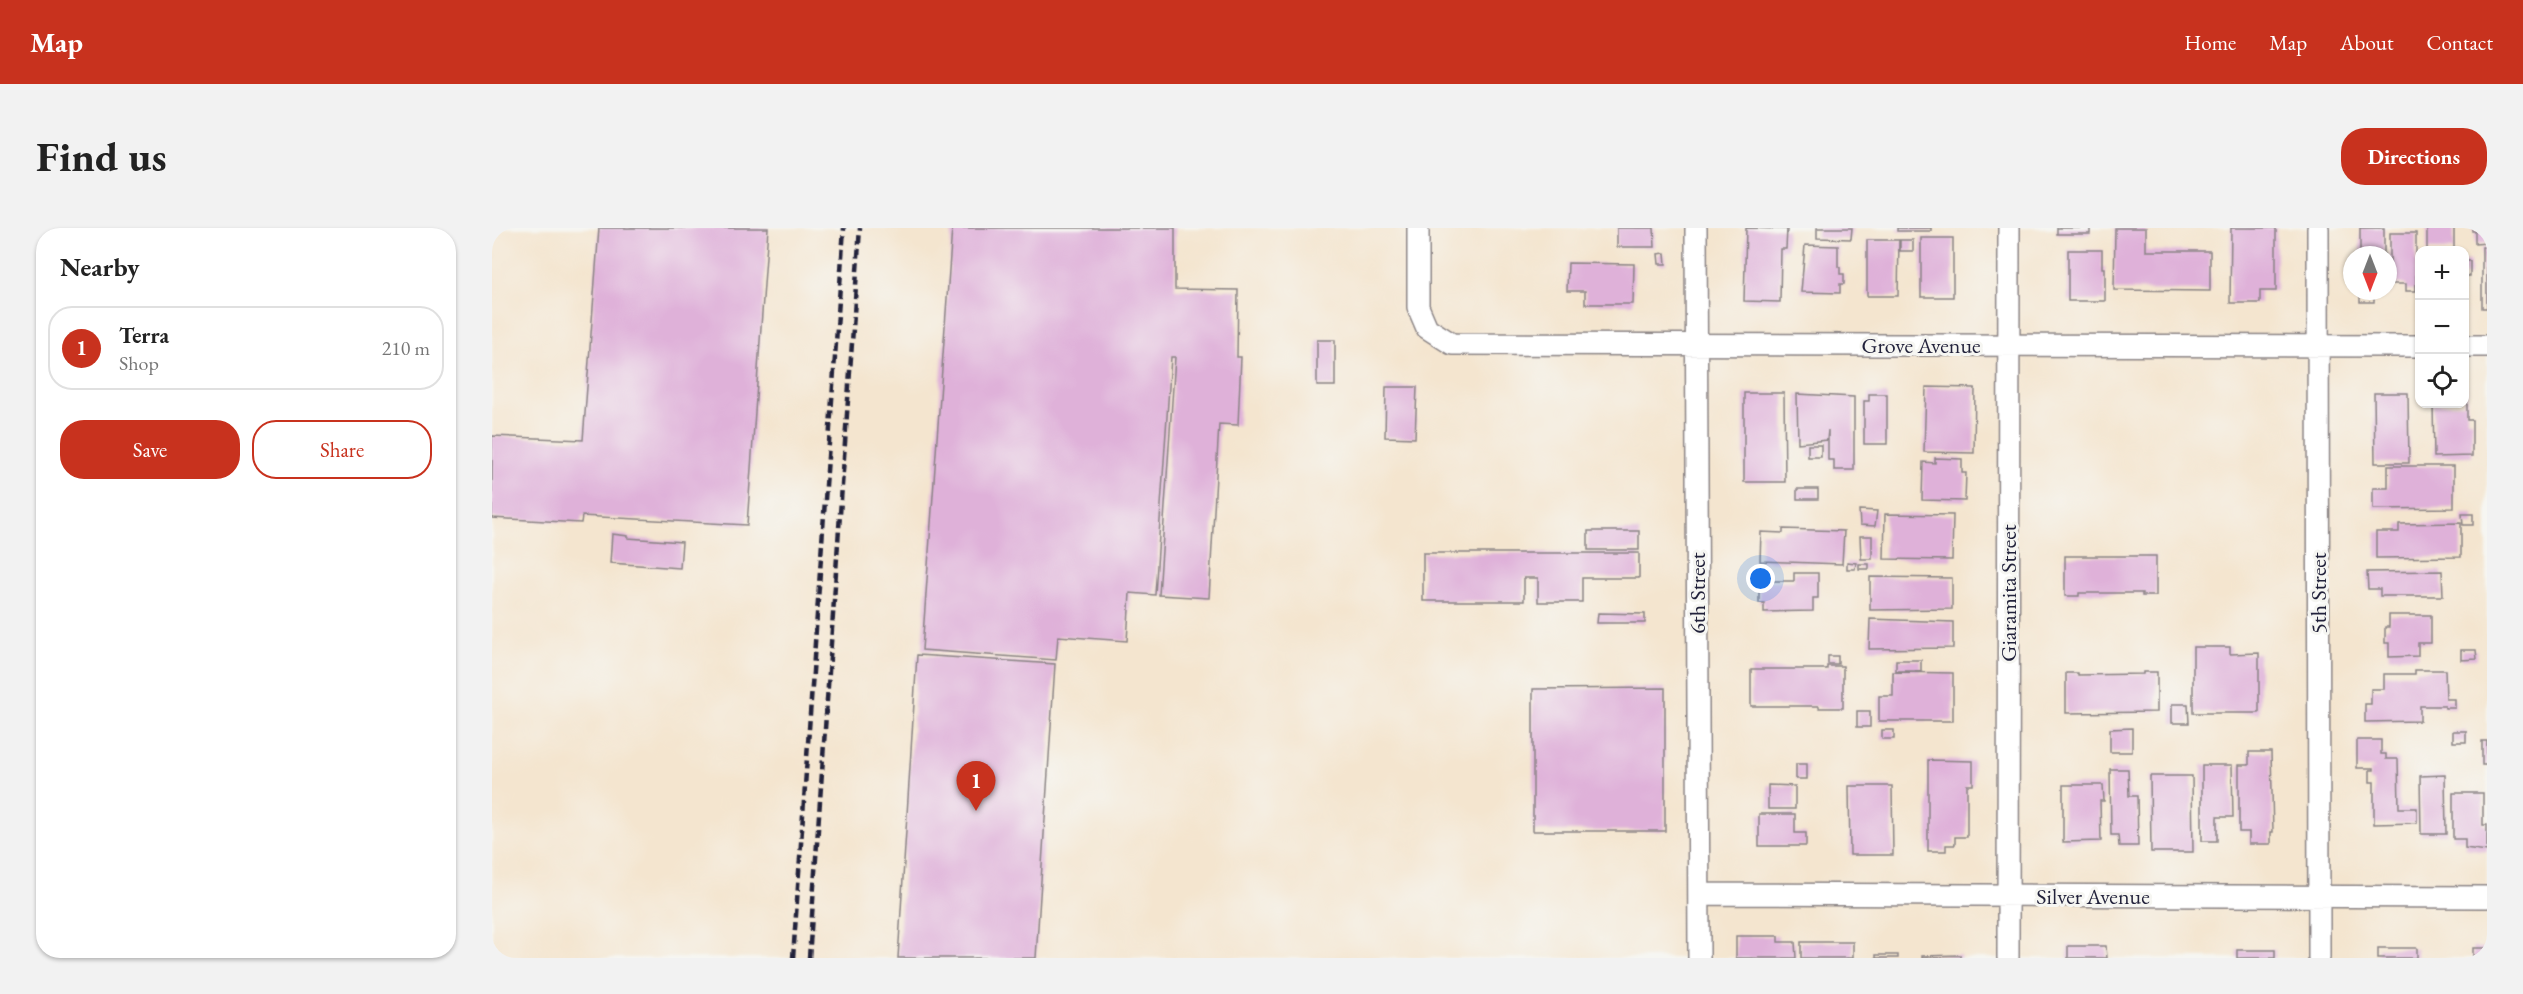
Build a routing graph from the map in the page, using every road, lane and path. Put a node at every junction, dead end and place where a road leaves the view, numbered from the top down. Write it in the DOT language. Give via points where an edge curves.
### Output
graph roads {
  1 [pos="1418,228"];
  2 [pos="1696,228"];
  3 [pos="2009,228"];
  4 [pos="2318,228"];
  5 [pos="2009,345"];
  6 [pos="2318,345"];
  7 [pos="1696,346"];
  8 [pos="2415,346"];
  9 [pos="2469,346"];
  10 [pos="2487,346"];
  11 [pos="1699,894"];
  12 [pos="2008,896"];
  13 [pos="2487,897"];
  14 [pos="2319,898"];
  15 [pos="1699,958"];
  16 [pos="2008,958"];
  17 [pos="2319,958"];
  1 -- 7 [label="street, Grove Avenue" via="1418,308 1427,328 1452,344"];
  2 -- 7 [label="street, 6th Street"];
  3 -- 5 [label="street, Giaramita Street"];
  4 -- 6 [label="street, 5th Street"];
  5 -- 6 [label="street, Grove Avenue"];
  5 -- 7 [label="street, Grove Avenue"];
  5 -- 12 [label="street, Giaramita Street"];
  6 -- 8 [label="street, Grove Avenue"];
  6 -- 14 [label="street, 5th Street"];
  7 -- 11 [label="street, 6th Street"];
  9 -- 10 [label="street"];
  11 -- 12 [label="street, Silver Avenue"];
  11 -- 15 [label="street, 6th Street"];
  12 -- 14 [label="street, Silver Avenue"];
  12 -- 16 [label="street, Giaramita Street"];
  13 -- 14 [label="street, Silver Avenue"];
  14 -- 17 [label="street, 5th Street"];
}
